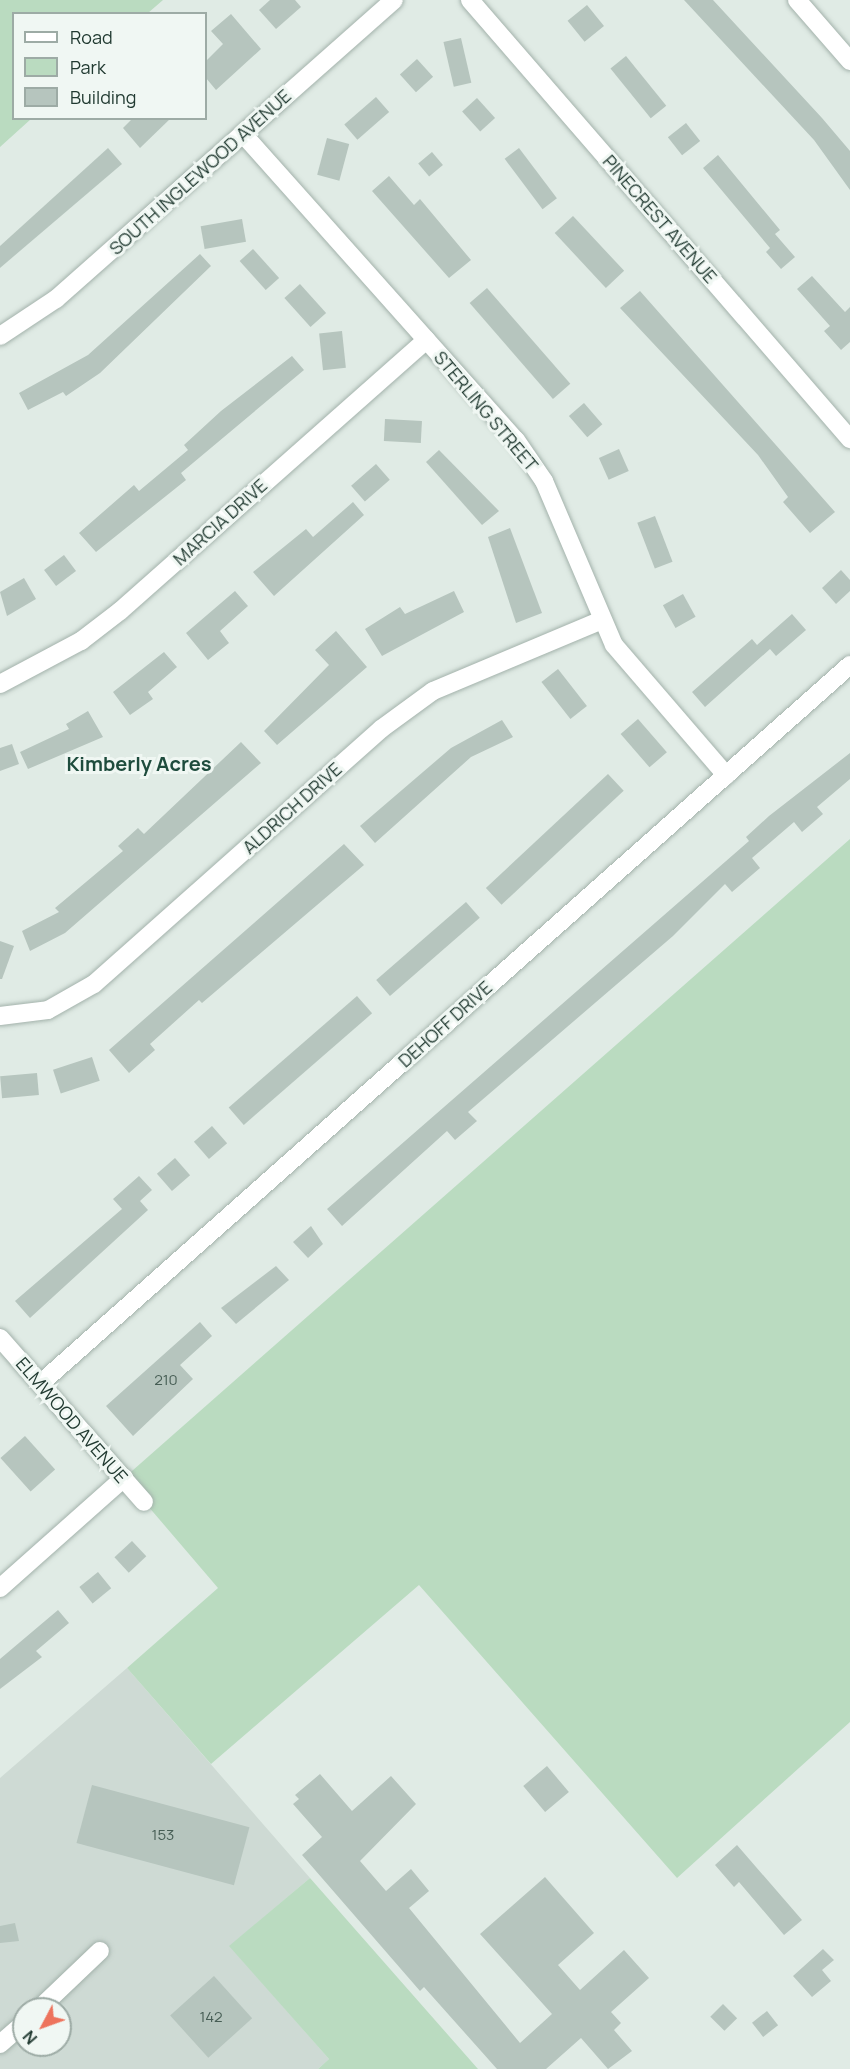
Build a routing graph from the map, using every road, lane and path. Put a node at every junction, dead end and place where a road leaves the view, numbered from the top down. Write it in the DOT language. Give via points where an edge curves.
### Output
graph roads {
  1 [pos="394,0"];
  2 [pos="470,0"];
  3 [pos="797,0"];
  4 [pos="850,61"];
  5 [pos="243,134"];
  6 [pos="0,336"];
  7 [pos="426,340"];
  8 [pos="850,438"];
  9 [pos="602,620"];
  10 [pos="850,666"];
  11 [pos="0,684"];
  12 [pos="726,775"];
  13 [pos="0,1016"];
  14 [pos="0,1338"];
  15 [pos="41,1383"];
  16 [pos="124,1478"];
  17 [pos="144,1502"];
  18 [pos="0,1588"];
  19 [pos="100,1951"];
  20 [pos="52,1997"];
  21 [pos="12,2034"];
  22 [pos="0,2044"];
  1 -- 5 [label="street, SOUTH INGLEWOOD AVENUE"];
  2 -- 8 [label="street, PINECREST AVENUE"];
  3 -- 4 [label="street"];
  5 -- 6 [label="street, SOUTH INGLEWOOD AVENUE" via="56,299"];
  5 -- 7 [label="street, STERLING STREET"];
  7 -- 9 [label="street, STERLING STREET" via="535,467"];
  7 -- 11 [label="street, MARCIA DRIVE" via="120,611 72,646"];
  9 -- 12 [label="street, STERLING STREET" via="627,664"];
  9 -- 13 [label="street, ALDRICH DRIVE" via="424,696 94,984 48,1010"];
  10 -- 12 [label="street, DEHOFF DRIVE"];
  12 -- 15 [label="street, DEHOFF DRIVE"];
  14 -- 15 [label="street, ELMWOOD AVENUE"];
  15 -- 16 [label="street, ELMWOOD AVENUE"];
  16 -- 17 [label="street, ELMWOOD AVENUE"];
  16 -- 18 [label="street"];
  19 -- 20 [label="street"];
  21 -- 22 [label="street"];
}
